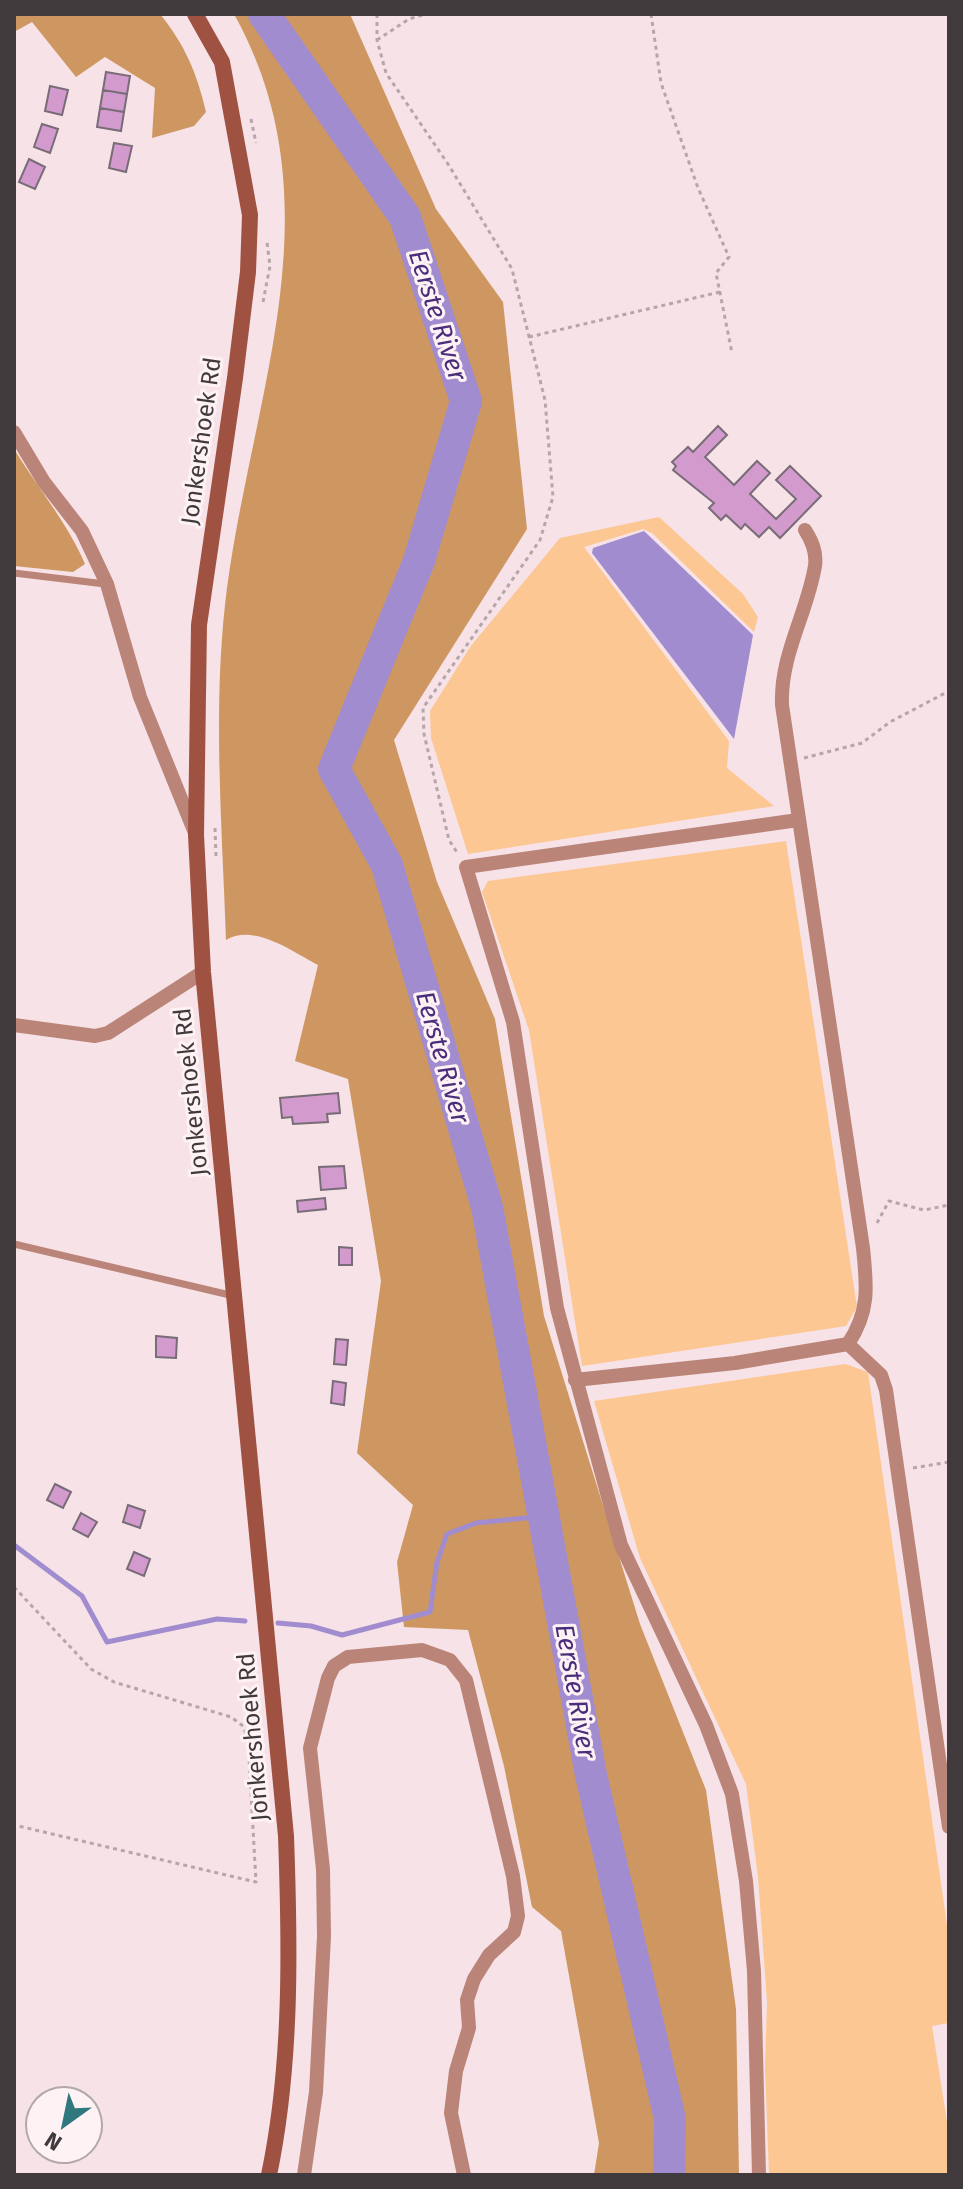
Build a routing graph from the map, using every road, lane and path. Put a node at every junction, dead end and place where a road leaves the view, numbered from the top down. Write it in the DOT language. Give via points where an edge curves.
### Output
graph roads {
  1 [pos="195,14"];
  2 [pos="377,14"];
  3 [pos="426,14"];
  4 [pos="651,14"];
  5 [pos="377,40"];
  6 [pos="250,116"];
  7 [pos="256,145"];
  8 [pos="267,236"];
  9 [pos="720,292"];
  10 [pos="261,310"];
  11 [pos="529,337"];
  12 [pos="732,353"];
  13 [pos="14,432"];
  14 [pos="805,530"];
  15 [pos="14,573"];
  16 [pos="107,584"];
  17 [pos="949,691"];
  18 [pos="789,761"];
  19 [pos="798,820"];
  20 [pos="215,827"];
  21 [pos="196,835"];
  22 [pos="216,858"];
  23 [pos="466,867"];
  24 [pos="203,972"];
  25 [pos="14,1025"];
  26 [pos="949,1205"];
  27 [pos="14,1244"];
  28 [pos="863,1248"];
  29 [pos="236,1297"];
  30 [pos="848,1344"];
  31 [pos="575,1380"];
  32 [pos="949,1462"];
  33 [pos="898,1470"];
  34 [pos="14,1587"];
  35 [pos="14,1825"];
  36 [pos="949,1827"];
  37 [pos="269,2175"];
  38 [pos="304,2175"];
  39 [pos="464,2175"];
  40 [pos="759,2175"];
  1 -- 21 [label="street, Jonkershoek Rd" via="222,62 250,215 235,378 199,625"];
  2 -- 5 [label="path"];
  3 -- 5 [label="path"];
  4 -- 9 [label="path" via="661,83 729,257 716,273"];
  5 -- 11 [label="path" via="386,73 512,269"];
  6 -- 7 [label="path"];
  8 -- 10 [label="path" via="270,266"];
  9 -- 11 [label="path"];
  9 -- 12 [label="path"];
  11 -- 23 [label="path" via="545,400 553,497 540,540 423,708 424,734 449,840"];
  13 -- 16 [label="street" via="82,531"];
  14 -- 18 [label="street" via="815,566 781,683"];
  15 -- 16 [label="lane"];
  16 -- 21 [label="street" via="140,697"];
  17 -- 18 [label="path" via="862,743"];
  18 -- 19 [label="street"];
  19 -- 23 [label="street"];
  19 -- 28 [label="street"];
  20 -- 22 [label="path"];
  21 -- 24 [label="street, Jonkershoek Rd"];
  23 -- 31 [label="street" via="513,1022 557,1308"];
  24 -- 25 [label="street" via="108,1033 95,1036"];
  24 -- 29 [label="street, Jonkershoek Rd"];
  26 -- 28 [label="path" via="924,1210 889,1201"];
  27 -- 29 [label="lane"];
  28 -- 30 [label="street" via="867,1303"];
  29 -- 37 [label="street, Jonkershoek Rd" via="289,1915 283,2069"];
  30 -- 31 [label="street" via="735,1363"];
  30 -- 33 [label="street" via="881,1375"];
  31 -- 40 [label="street" via="621,1545 706,1725 732,1794 754,1971"];
  32 -- 33 [label="path"];
  33 -- 36 [label="street"];
  34 -- 35 [label="path" via="91,1669 114,1682 231,1717 243,1726 256,1882"];
  38 -- 39 [label="street" via="316,2092 324,1950 311,1736 331,1671 340,1661 422,1650 450,1660 466,1680 518,1916 514,1932 489,1955 474,1979 467,2000 469,2028 451,2113"];
}
